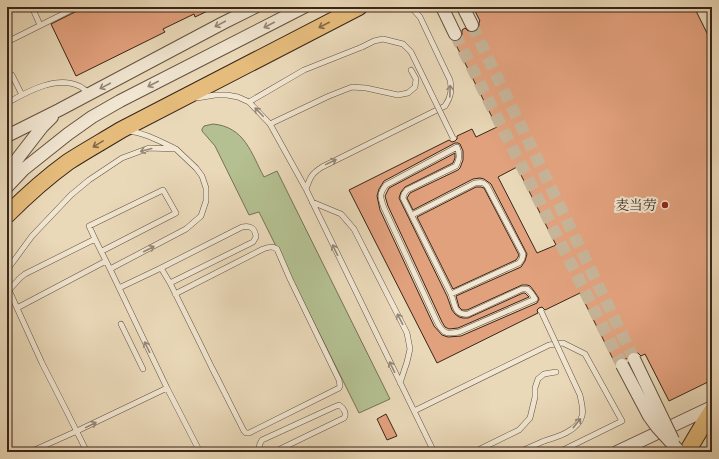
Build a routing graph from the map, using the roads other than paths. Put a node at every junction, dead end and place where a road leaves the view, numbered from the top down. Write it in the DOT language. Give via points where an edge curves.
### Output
graph roads {
  1 [pos="32,7"];
  2 [pos="77,7"];
  3 [pos="255,7"];
  4 [pos="304,7"];
  5 [pos="359,7"];
  6 [pos="410,7"];
  7 [pos="442,7"];
  8 [pos="463,7"];
  9 [pos="40,25"];
  10 [pos="472,25"];
  11 [pos="455,34"];
  12 [pos="7,42"];
  13 [pos="411,70"];
  14 [pos="7,74"];
  15 [pos="90,94"];
  16 [pos="22,95"];
  17 [pos="249,102"];
  18 [pos="7,103"];
  19 [pos="172,104"];
  20 [pos="59,110"];
  21 [pos="270,124"];
  22 [pos="121,130"];
  23 [pos="7,137"];
  24 [pos="453,138"];
  25 [pos="176,149"];
  26 [pos="18,158"];
  27 [pos="7,174"];
  28 [pos="7,187"];
  29 [pos="306,189"];
  30 [pos="312,202"];
  31 [pos="7,215"];
  32 [pos="412,215"];
  33 [pos="96,239"];
  34 [pos="102,251"];
  35 [pos="106,261"];
  36 [pos="161,268"];
  37 [pos="110,269"];
  38 [pos="7,270"];
  39 [pos="170,283"];
  40 [pos="119,288"];
  41 [pos="8,291"];
  42 [pos="175,294"];
  43 [pos="451,294"];
  44 [pos="17,308"];
  45 [pos="541,312"];
  46 [pos="121,324"];
  47 [pos="634,359"];
  48 [pos="622,365"];
  49 [pos="143,369"];
  50 [pos="556,372"];
  51 [pos="400,383"];
  52 [pos="167,388"];
  53 [pos="712,407"];
  54 [pos="414,411"];
  55 [pos="712,411"];
  56 [pos="77,431"];
  57 [pos="682,451"];
  58 [pos="30,452"];
  59 [pos="87,452"];
  60 [pos="200,452"];
  61 [pos="260,452"];
  62 [pos="274,452"];
  63 [pos="434,452"];
  64 [pos="474,452"];
  65 [pos="520,452"];
  66 [pos="559,452"];
  67 [pos="617,452"];
  1 -- 9 [label="lane"];
  2 -- 9 [label="lane"];
  3 -- 15 [label="street, one-way"];
  4 -- 28 [label="street, one-way" via="92,117 24,169"];
  5 -- 19 [label="highway, one-way"];
  29 -- 6 [label="lane, one-way" via="313,173 322,167 445,106 450,99 450,80 420,17"];
  7 -- 11 [label="street"];
  8 -- 10 [label="street"];
  9 -- 12 [label="lane"];
  13 -- 21 [label="lane" via="416,79 415,88 408,93 398,95 352,87"];
  14 -- 16 [label="lane" via="12,75"];
  15 -- 16 [label="lane" via="71,83 53,83"];
  15 -- 20 [label="street"];
  16 -- 18 [label="lane"];
  17 -- 19 [label="lane" via="238,97 215,95"];
  21 -- 17 [label="lane, one-way"];
  17 -- 24 [label="lane, bridge" via="304,70 383,39 403,44 411,52"];
  19 -- 22 [label="highway"];
  20 -- 23 [label="street"];
  20 -- 26 [label="street"];
  21 -- 29 [label="lane"];
  22 -- 25 [label="lane" via="135,132"];
  22 -- 31 [label="highway, one-way" via="68,162 22,199"];
  23 -- 26 [label="street" via="17,142"];
  37 -- 25 [label="lane, one-way" via="186,229 201,216 206,201 206,188 202,176"];
  25 -- 38 [label="lane, one-way" via="149,148 122,158 89,180 37,231"];
  26 -- 27 [label="street"];
  29 -- 30 [label="lane"];
  51 -- 30 [label="lane, one-way"];
  51 -- 30 [label="lane, one-way" via="410,349 407,333 354,229 341,214"];
  32 -- 43 [label="lane"];
  32 -- 43 [label="lane" via="475,183 484,182 522,254 519,263"];
  32 -- 43 [label="lane" via="404,194 407,190 456,166 460,160 457,147 386,185 380,198 438,324 446,333 459,332 535,299 527,289 522,289 462,315 457,311"];
  33 -- 34 [label="lane"];
  33 -- 34 [label="lane" via="89,226 163,190 176,213"];
  33 -- 41 [label="lane" via="25,274"];
  34 -- 35 [label="lane"];
  35 -- 37 [label="lane"];
  35 -- 44 [label="lane"];
  36 -- 39 [label="lane"];
  36 -- 39 [label="lane" via="242,227 249,226 256,233 253,242"];
  36 -- 40 [label="lane"];
  37 -- 40 [label="lane"];
  39 -- 42 [label="lane"];
  52 -- 40 [label="lane, one-way"];
  41 -- 44 [label="lane"];
  42 -- 42 [label="lane" via="246,433 339,388 339,380 277,249 263,249"];
  44 -- 56 [label="lane"];
  65 -- 45 [label="lane, one-way, bridge" via="567,433 577,426 582,416 580,394"];
  46 -- 49 [label="lane"];
  47 -- 57 [label="street, bridge"];
  48 -- 57 [label="street, bridge" via="649,416"];
  50 -- 64 [label="lane" via="544,374 538,379 530,418 519,430"];
  51 -- 54 [label="lane"];
  56 -- 52 [label="lane, one-way"];
  52 -- 60 [label="lane"];
  53 -- 67 [label="street"];
  54 -- 63 [label="lane"];
  54 -- 66 [label="lane" via="549,344 563,343 585,354 622,421"];
  55 -- 57 [label="highway"];
  56 -- 58 [label="lane"];
  56 -- 59 [label="lane"];
  61 -- 62 [label="lane" via="258,447 262,440 334,407 342,407 346,413 344,418"];
}
